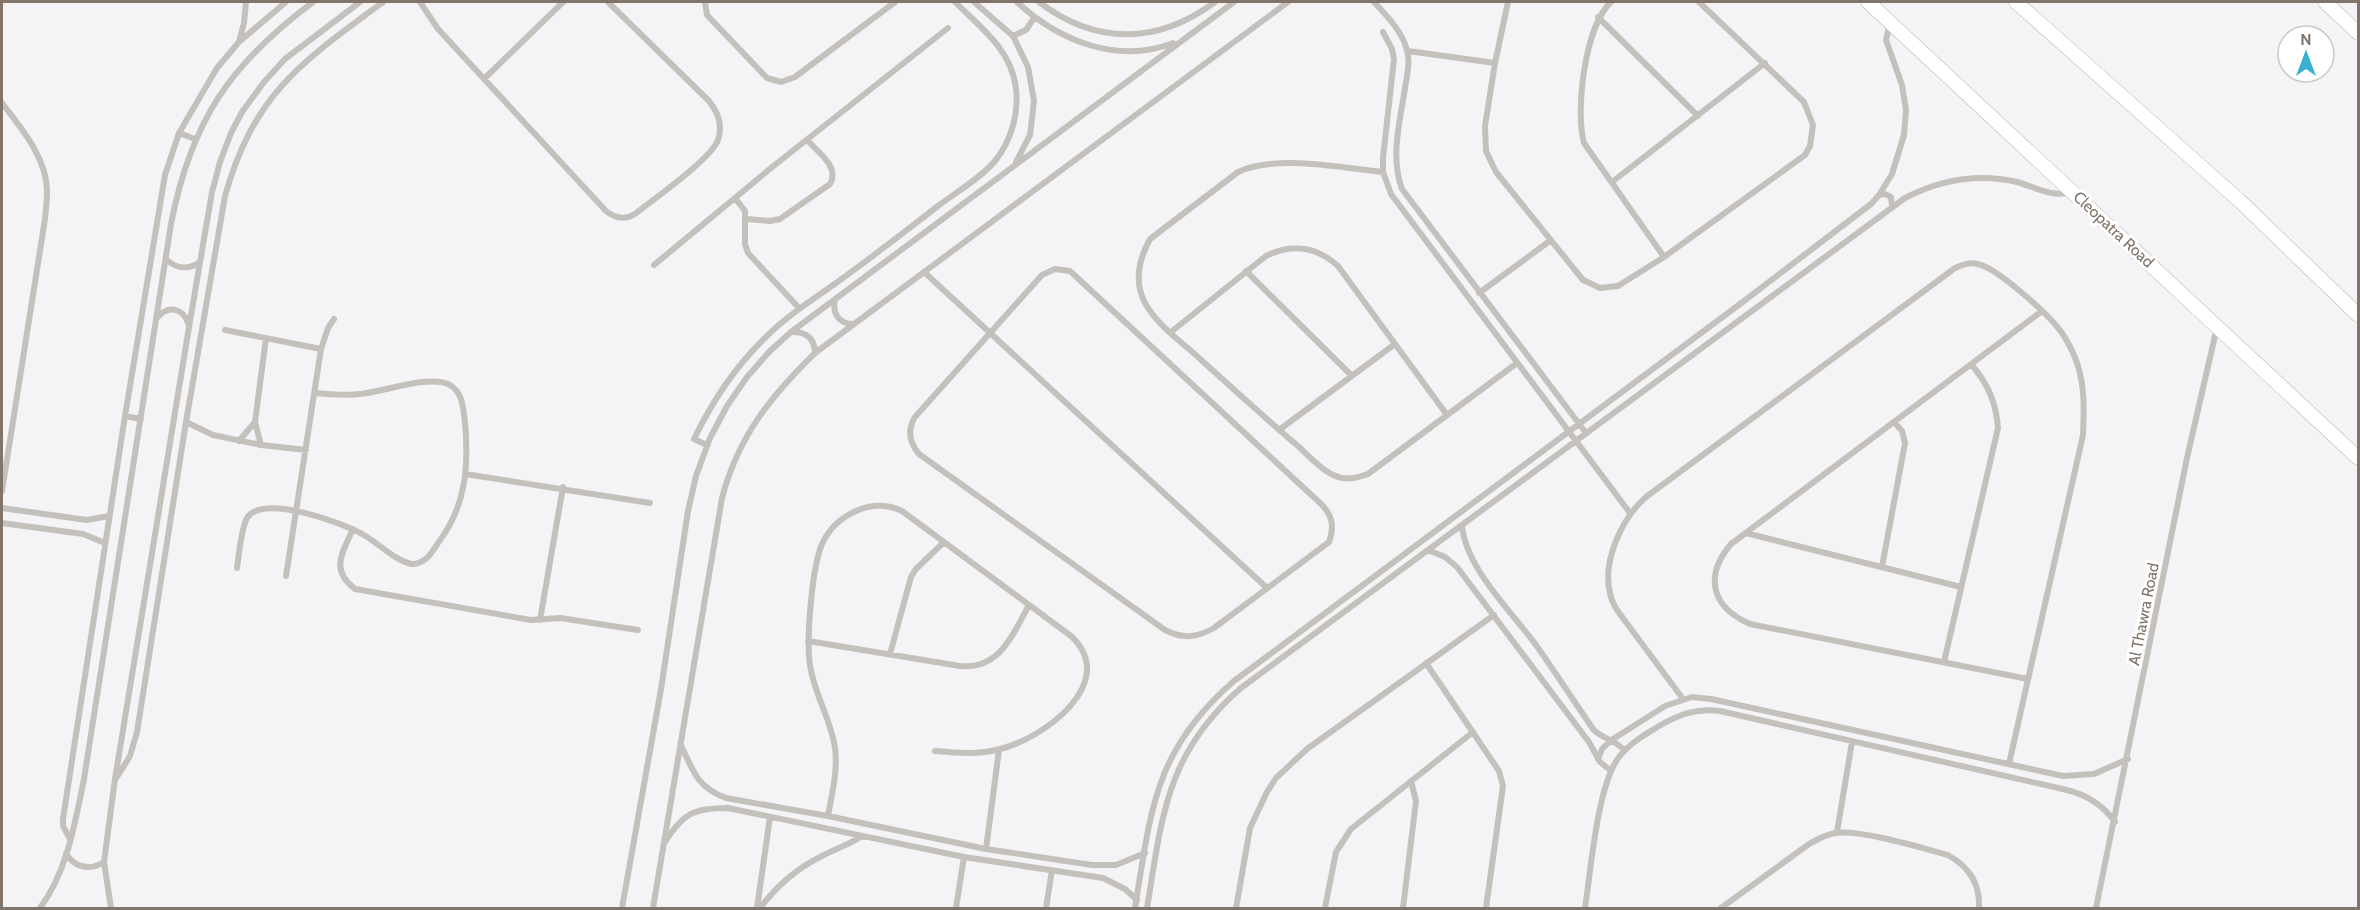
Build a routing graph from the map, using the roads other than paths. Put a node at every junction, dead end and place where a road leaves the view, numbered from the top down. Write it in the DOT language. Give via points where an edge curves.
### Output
graph roads {
  1 [pos="246,2"];
  2 [pos="286,2"];
  3 [pos="312,2"];
  4 [pos="360,2"];
  5 [pos="383,2"];
  6 [pos="420,2"];
  7 [pos="563,2"];
  8 [pos="608,2"];
  9 [pos="705,2"];
  10 [pos="895,2"];
  11 [pos="956,2"];
  12 [pos="974,2"];
  13 [pos="1017,2"];
  14 [pos="1039,2"];
  15 [pos="1215,2"];
  16 [pos="1234,2"];
  17 [pos="1288,2"];
  18 [pos="1374,2"];
  19 [pos="1508,2"];
  20 [pos="1611,2"];
  21 [pos="1699,2"];
  22 [pos="1868,2"];
  23 [pos="2016,2"];
  24 [pos="2325,2"];
  25 [pos="1598,17"];
  26 [pos="1034,18"];
  27 [pos="1891,23"];
  28 [pos="948,28"];
  29 [pos="1383,32"];
  30 [pos="2358,33"];
  31 [pos="1012,36"];
  32 [pos="1182,40"];
  33 [pos="239,42"];
  34 [pos="1408,51"];
  35 [pos="1495,63"];
  36 [pos="1765,63"];
  37 [pos="484,79"];
  38 [pos="2,103"];
  39 [pos="1698,116"];
  40 [pos="179,133"];
  41 [pos="195,139"];
  42 [pos="807,140"];
  43 [pos="1015,164"];
  44 [pos="1383,172"];
  45 [pos="1611,183"];
  46 [pos="1402,189"];
  47 [pos="2072,191"];
  48 [pos="1391,194"];
  49 [pos="1879,195"];
  50 [pos="735,198"];
  51 [pos="1892,206"];
  52 [pos="747,219"];
  53 [pos="912,225"];
  54 [pos="920,236"];
  55 [pos="1551,240"];
  56 [pos="1664,257"];
  57 [pos="166,259"];
  58 [pos="201,262"];
  59 [pos="654,265"];
  60 [pos="1246,271"];
  61 [pos="924,272"];
  62 [pos="1479,293"];
  63 [pos="835,300"];
  64 [pos="799,308"];
  65 [pos="2042,311"];
  66 [pos="2358,315"];
  67 [pos="157,318"];
  68 [pos="334,319"];
  69 [pos="855,324"];
  70 [pos="2217,325"];
  71 [pos="189,327"];
  72 [pos="225,330"];
  73 [pos="791,332"];
  74 [pos="1171,332"];
  75 [pos="990,333"];
  76 [pos="266,338"];
  77 [pos="1395,344"];
  78 [pos="321,349"];
  79 [pos="814,354"];
  80 [pos="1517,363"];
  81 [pos="1971,364"];
  82 [pos="1352,376"];
  83 [pos="315,393"];
  84 [pos="177,399"];
  85 [pos="190,401"];
  86 [pos="1447,415"];
  87 [pos="125,416"];
  88 [pos="141,419"];
  89 [pos="186,422"];
  90 [pos="255,422"];
  91 [pos="1894,422"];
  92 [pos="1579,424"];
  93 [pos="1279,430"];
  94 [pos="1569,432"];
  95 [pos="1586,433"];
  96 [pos="239,441"];
  97 [pos="1576,441"];
  98 [pos="261,445"];
  99 [pos="707,445"];
  100 [pos="306,450"];
  101 [pos="2358,458"];
  102 [pos="465,474"];
  103 [pos="563,488"];
  104 [pos="2,491"];
  105 [pos="650,503"];
  106 [pos="2,508"];
  107 [pos="296,512"];
  108 [pos="1630,513"];
  109 [pos="109,516"];
  110 [pos="2,523"];
  111 [pos="1462,525"];
  112 [pos="353,529"];
  113 [pos="1746,533"];
  114 [pos="944,542"];
  115 [pos="105,543"];
  116 [pos="1428,550"];
  117 [pos="1882,567"];
  118 [pos="237,568"];
  119 [pos="286,576"];
  120 [pos="1961,587"];
  121 [pos="1268,588"];
  122 [pos="1029,605"];
  123 [pos="1494,615"];
  124 [pos="540,620"];
  125 [pos="638,630"];
  126 [pos="808,641"];
  127 [pos="890,654"];
  128 [pos="1944,662"];
  129 [pos="1426,663"];
  130 [pos="2028,679"];
  131 [pos="1683,699"];
  132 [pos="1774,712"];
  133 [pos="1771,723"];
  134 [pos="1473,732"];
  135 [pos="1900,740"];
  136 [pos="1610,741"];
  137 [pos="1852,742"];
  138 [pos="680,744"];
  139 [pos="999,750"];
  140 [pos="1624,750"];
  141 [pos="935,751"];
  142 [pos="1897,751"];
  143 [pos="1948,751"];
  144 [pos="1598,759"];
  145 [pos="2128,759"];
  146 [pos="1945,762"];
  147 [pos="2009,764"];
  148 [pos="1610,770"];
  149 [pos="2063,776"];
  150 [pos="115,779"];
  151 [pos="1411,781"];
  152 [pos="2061,788"];
  153 [pos="828,816"];
  154 [pos="770,817"];
  155 [pos="2115,822"];
  156 [pos="1837,832"];
  157 [pos="862,836"];
  158 [pos="70,839"];
  159 [pos="663,845"];
  160 [pos="986,849"];
  161 [pos="1144,853"];
  162 [pos="66,854"];
  163 [pos="964,857"];
  164 [pos="104,862"];
  165 [pos="1052,870"];
  166 [pos="1137,900"];
  167 [pos="40,909"];
  168 [pos="111,909"];
  169 [pos="622,909"];
  170 [pos="653,909"];
  171 [pos="759,909"];
  172 [pos="956,909"];
  173 [pos="1046,909"];
  174 [pos="1135,909"];
  175 [pos="1147,909"];
  176 [pos="1236,909"];
  177 [pos="1325,909"];
  178 [pos="1403,909"];
  179 [pos="1486,909"];
  180 [pos="1585,909"];
  181 [pos="1721,909"];
  182 [pos="1979,909"];
  183 [pos="2096,909"];
  1 -- 33 [label="street"];
  2 -- 33 [label="street"];
  3 -- 41 [label="street" via="246,59 218,97"];
  4 -- 58 [label="street" via="285,60 246,106 219,162"];
  5 -- 85 [label="street" via="295,70 264,107 244,141 225,196"];
  6 -- 37 [label="street" via="438,29"];
  7 -- 37 [label="street"];
  8 -- 37 [label="street" via="709,101 719,119 714,148 635,214 617,218 606,211"];
  9 -- 10 [label="street" via="707,15 736,46 767,78 781,82 795,76"];
  11 -- 53 [label="street" via="1004,51 1014,79 1017,108 1013,128 994,163"];
  12 -- 31 [label="street"];
  13 -- 26 [label="street"];
  14 -- 15 [label="street" via="1081,27 1132,35 1182,23"];
  16 -- 32 [label="street"];
  17 -- 61 [label="street"];
  18 -- 34 [label="street" via="1402,36"];
  19 -- 35 [label="street"];
  20 -- 25 [label="street"];
  21 -- 36 [label="street"];
  22 -- 27 [label="main road, Cleopatra Road"];
  23 -- 66 [label="main road" via="2241,202"];
  24 -- 30 [label="main road"];
  25 -- 39 [label="street"];
  25 -- 45 [label="street" via="1592,33 1580,118 1584,143"];
  26 -- 31 [label="street" via="1026,30"];
  26 -- 32 [label="street" via="1064,36 1106,50 1158,49"];
  27 -- 47 [label="main road, Cleopatra Road"];
  27 -- 49 [label="street" via="1886,40 1902,85 1905,122 1897,161"];
  28 -- 42 [label="street"];
  29 -- 44 [label="street" via="1394,59"];
  31 -- 43 [label="street" via="1028,67 1034,101 1030,135"];
  32 -- 43 [label="street"];
  33 -- 40 [label="street" via="203,89"];
  34 -- 35 [label="street"];
  34 -- 46 [label="street" via="1396,153"];
  35 -- 55 [label="street" via="1485,126 1486,151 1496,172"];
  36 -- 39 [label="street"];
  36 -- 56 [label="street" via="1810,113 1812,136 1805,155"];
  38 -- 104 [label="street" via="35,150 47,189"];
  39 -- 45 [label="street"];
  40 -- 41 [label="street"];
  40 -- 87 [label="street" via="160,198"];
  41 -- 57 [label="street" via="175,202"];
  42 -- 50 [label="street"];
  42 -- 52 [label="street" via="832,167 830,184 780,219"];
  43 -- 54 [label="street"];
  44 -- 48 [label="street"];
  44 -- 74 [label="street" via="1276,163 1238,172 1150,239 1142,253 1139,284 1143,299 1150,312"];
  45 -- 56 [label="street"];
  46 -- 48 [label="street"];
  46 -- 62 [label="street"];
  47 -- 51 [label="street" via="2050,193 2016,182 1975,178 1932,186"];
  47 -- 70 [label="main road, Cleopatra Road"];
  48 -- 80 [label="street"];
  49 -- 51 [label="street" via="1891,197"];
  49 -- 92 [label="street"];
  50 -- 52 [label="street"];
  50 -- 59 [label="street"];
  51 -- 95 [label="street"];
  52 -- 64 [label="street" via="748,253"];
  53 -- 54 [label="street"];
  53 -- 64 [label="street"];
  54 -- 63 [label="street"];
  55 -- 56 [label="street" via="1583,280 1600,288 1618,286"];
  55 -- 62 [label="street"];
  57 -- 58 [label="street" via="183,268"];
  57 -- 67 [label="street"];
  58 -- 71 [label="street"];
  60 -- 74 [label="street"];
  60 -- 77 [label="street" via="1283,249 1317,252 1338,266"];
  60 -- 82 [label="street"];
  61 -- 69 [label="street"];
  61 -- 75 [label="street"];
  62 -- 92 [label="street"];
  63 -- 69 [label="street" via="838,318"];
  63 -- 73 [label="street"];
  64 -- 99 [label="street" via="764,339 721,390 694,439"];
  65 -- 81 [label="street"];
  65 -- 108 [label="street" via="1990,269 1977,263 1962,265 1646,497"];
  65 -- 130 [label="street" via="2062,334 2078,365 2085,399 2083,435"];
  67 -- 71 [label="street" via="168,309 178,310"];
  67 -- 88 [label="street"];
  68 -- 78 [label="street"];
  69 -- 79 [label="street"];
  70 -- 101 [label="main road, Cleopatra Road"];
  70 -- 145 [label="street, Al Thawra Road"];
  71 -- 84 [label="street"];
  72 -- 76 [label="street"];
  73 -- 79 [label="street" via="809,336"];
  73 -- 99 [label="street" via="747,377"];
  74 -- 93 [label="street"];
  75 -- 121 [label="street"];
  75 -- 121 [label="street" via="1042,276 1055,269 1070,271 1327,510 1333,531 1329,542"];
  75 -- 121 [label="street" via="915,417 910,439 919,454 1176,636 1203,635"];
  76 -- 78 [label="street"];
  76 -- 90 [label="street"];
  77 -- 82 [label="street"];
  77 -- 86 [label="street"];
  78 -- 83 [label="street"];
  79 -- 138 [label="street" via="762,411 731,468"];
  80 -- 86 [label="street"];
  80 -- 94 [label="street"];
  81 -- 91 [label="street"];
  81 -- 120 [label="street" via="1991,392 1998,428"];
  82 -- 93 [label="street"];
  83 -- 100 [label="street"];
  83 -- 102 [label="street" via="356,395 435,381 452,386 459,392 463,405 468,448"];
  84 -- 85 [label="street"];
  84 -- 150 [label="street"];
  85 -- 89 [label="street"];
  86 -- 93 [label="street" via="1368,474 1357,478 1332,475"];
  87 -- 88 [label="street"];
  87 -- 109 [label="street"];
  88 -- 158 [label="street" via="84,779"];
  89 -- 96 [label="street" via="213,435"];
  89 -- 150 [label="street" via="137,732 130,756"];
  90 -- 96 [label="street"];
  90 -- 98 [label="street"];
  91 -- 113 [label="street"];
  91 -- 117 [label="street" via="1905,443"];
  92 -- 94 [label="street"];
  92 -- 95 [label="street"];
  94 -- 97 [label="street"];
  94 -- 161 [label="street" via="1211,701 1188,728 1166,769 1155,799"];
  95 -- 97 [label="street"];
  96 -- 98 [label="street"];
  97 -- 108 [label="street"];
  97 -- 111 [label="street"];
  98 -- 100 [label="street"];
  99 -- 169 [label="street" via="687,511 661,689"];
  100 -- 107 [label="street"];
  102 -- 103 [label="street"];
  102 -- 112 [label="street" via="456,516 422,562 405,563"];
  103 -- 105 [label="street"];
  103 -- 124 [label="street"];
  106 -- 109 [label="street" via="87,520"];
  107 -- 112 [label="street"];
  107 -- 118 [label="street" via="265,507 251,514 245,525"];
  107 -- 119 [label="street"];
  108 -- 131 [label="street" via="1610,563 1610,594 1617,610"];
  109 -- 115 [label="street"];
  110 -- 115 [label="street" via="83,534"];
  111 -- 116 [label="street"];
  111 -- 136 [label="street" via="1472,561 1593,729"];
  112 -- 124 [label="street" via="339,564 341,574 355,589"];
  113 -- 117 [label="street"];
  113 -- 128 [label="street" via="1720,557 1714,573 1715,590 1734,617 1750,624"];
  114 -- 122 [label="street"];
  114 -- 126 [label="street" via="889,506 867,507 843,518 831,529 820,550"];
  114 -- 127 [label="street" via="911,577"];
  115 -- 158 [label="street" via="63,819"];
  116 -- 123 [label="street" via="1457,567"];
  116 -- 175 [label="street" via="1241,688 1203,726 1168,795"];
  117 -- 120 [label="street"];
  120 -- 128 [label="street"];
  122 -- 127 [label="street" via="1001,653 981,665 960,666"];
  122 -- 139 [label="street" via="1080,646 1087,665 1086,679 1077,697 1051,725 1028,740"];
  123 -- 129 [label="street"];
  123 -- 144 [label="street"];
  124 -- 125 [label="street" via="560,618"];
  126 -- 127 [label="street"];
  126 -- 153 [label="street" via="813,680 836,750"];
  128 -- 130 [label="street"];
  129 -- 134 [label="street"];
  129 -- 176 [label="street" via="1307,749 1276,778 1250,828"];
  130 -- 147 [label="street"];
  131 -- 132 [label="street" via="1702,697"];
  131 -- 136 [label="street"];
  132 -- 133 [label="street"];
  132 -- 135 [label="street"];
  133 -- 137 [label="street"];
  133 -- 140 [label="street" via="1720,711 1696,710 1674,717"];
  134 -- 151 [label="street"];
  134 -- 179 [label="street" via="1499,771 1503,786"];
  135 -- 142 [label="street"];
  135 -- 143 [label="street"];
  136 -- 140 [label="street"];
  136 -- 144 [label="street"];
  137 -- 142 [label="street"];
  137 -- 156 [label="street"];
  138 -- 153 [label="street" via="697,778 714,793"];
  138 -- 159 [label="street"];
  139 -- 141 [label="street"];
  139 -- 160 [label="street"];
  140 -- 148 [label="street"];
  142 -- 146 [label="street"];
  143 -- 146 [label="street"];
  143 -- 147 [label="street"];
  144 -- 148 [label="street"];
  145 -- 149 [label="street" via="2094,774"];
  145 -- 155 [label="street, Al Thawra Road"];
  146 -- 152 [label="street"];
  147 -- 149 [label="street"];
  148 -- 180 [label="street"];
  149 -- 152 [label="street"];
  150 -- 164 [label="street"];
  151 -- 177 [label="street" via="1342,840"];
  151 -- 178 [label="street" via="1416,801"];
  152 -- 155 [label="street" via="2089,798"];
  153 -- 160 [label="street"];
  154 -- 157 [label="street"];
  154 -- 159 [label="street" via="728,808 697,810 685,816"];
  154 -- 171 [label="street"];
  155 -- 183 [label="street, Al Thawra Road"];
  156 -- 181 [label="street" via="1809,844"];
  156 -- 182 [label="street" via="1948,855 1960,862 1974,880"];
  157 -- 163 [label="street"];
  157 -- 171 [label="street" via="797,871"];
  158 -- 162 [label="street"];
  159 -- 170 [label="street"];
  160 -- 161 [label="street" via="1103,866 1126,862"];
  161 -- 166 [label="street"];
  162 -- 164 [label="street" via="83,867"];
  162 -- 167 [label="street"];
  163 -- 165 [label="street"];
  163 -- 172 [label="street"];
  164 -- 168 [label="street"];
  165 -- 166 [label="street" via="1111,881"];
  165 -- 173 [label="street"];
  166 -- 174 [label="street"];
}
